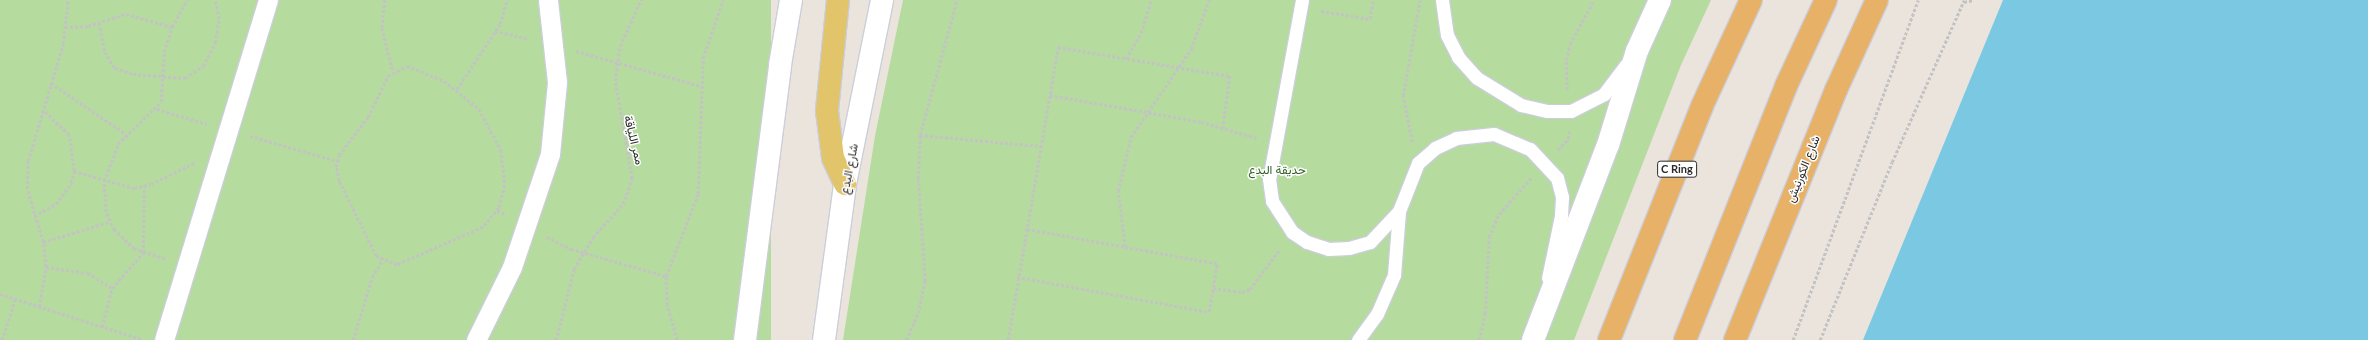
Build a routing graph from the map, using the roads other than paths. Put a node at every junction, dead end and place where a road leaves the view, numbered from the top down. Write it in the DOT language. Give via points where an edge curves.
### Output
graph roads {
  1 [pos="268,0"];
  2 [pos="548,0"];
  3 [pos="791,0"];
  4 [pos="838,0"];
  5 [pos="882,0"];
  6 [pos="1302,0"];
  7 [pos="1442,0"];
  8 [pos="1660,0"];
  9 [pos="1751,0"];
  10 [pos="1826,0"];
  11 [pos="1877,0"];
  12 [pos="1637,51"];
  13 [pos="845,184"];
  14 [pos="1399,210"];
  15 [pos="1535,334"];
  16 [pos="164,340"];
  17 [pos="476,340"];
  18 [pos="745,340"];
  19 [pos="824,340"];
  20 [pos="1358,340"];
  21 [pos="1609,340"];
  22 [pos="1685,340"];
  23 [pos="1735,340"];
  1 -- 16 [label="street"];
  2 -- 17 [label="street" via="555,46 555,126 541,190"];
  3 -- 18 [label="main road" via="780,65"];
  4 -- 13 [label="main road" via="827,111 833,158"];
  5 -- 13 [label="main road, شارع البدع"];
  6 -- 14 [label="lane" via="1274,145 1269,179 1272,201 1280,218 1307,242 1328,249 1349,248 1370,242"];
  7 -- 12 [label="lane" via="1447,35 1458,57 1477,78 1521,105 1547,111 1571,112 1591,104 1604,94"];
  8 -- 12 [label="main road"];
  9 -- 21 [label="highway, C Ring" via="1702,106"];
  10 -- 22 [label="highway" via="1786,86"];
  11 -- 23 [label="highway, شارع الكورنيش" via="1836,90"];
  12 -- 15 [label="main road" via="1608,145"];
  13 -- 19 [label="main road, شارع البدع"];
  14 -- 15 [label="lane" via="1418,164 1435,148 1475,134 1513,139 1547,164 1557,178 1561,216"];
  14 -- 20 [label="lane" via="1394,275 1377,314"];
}
